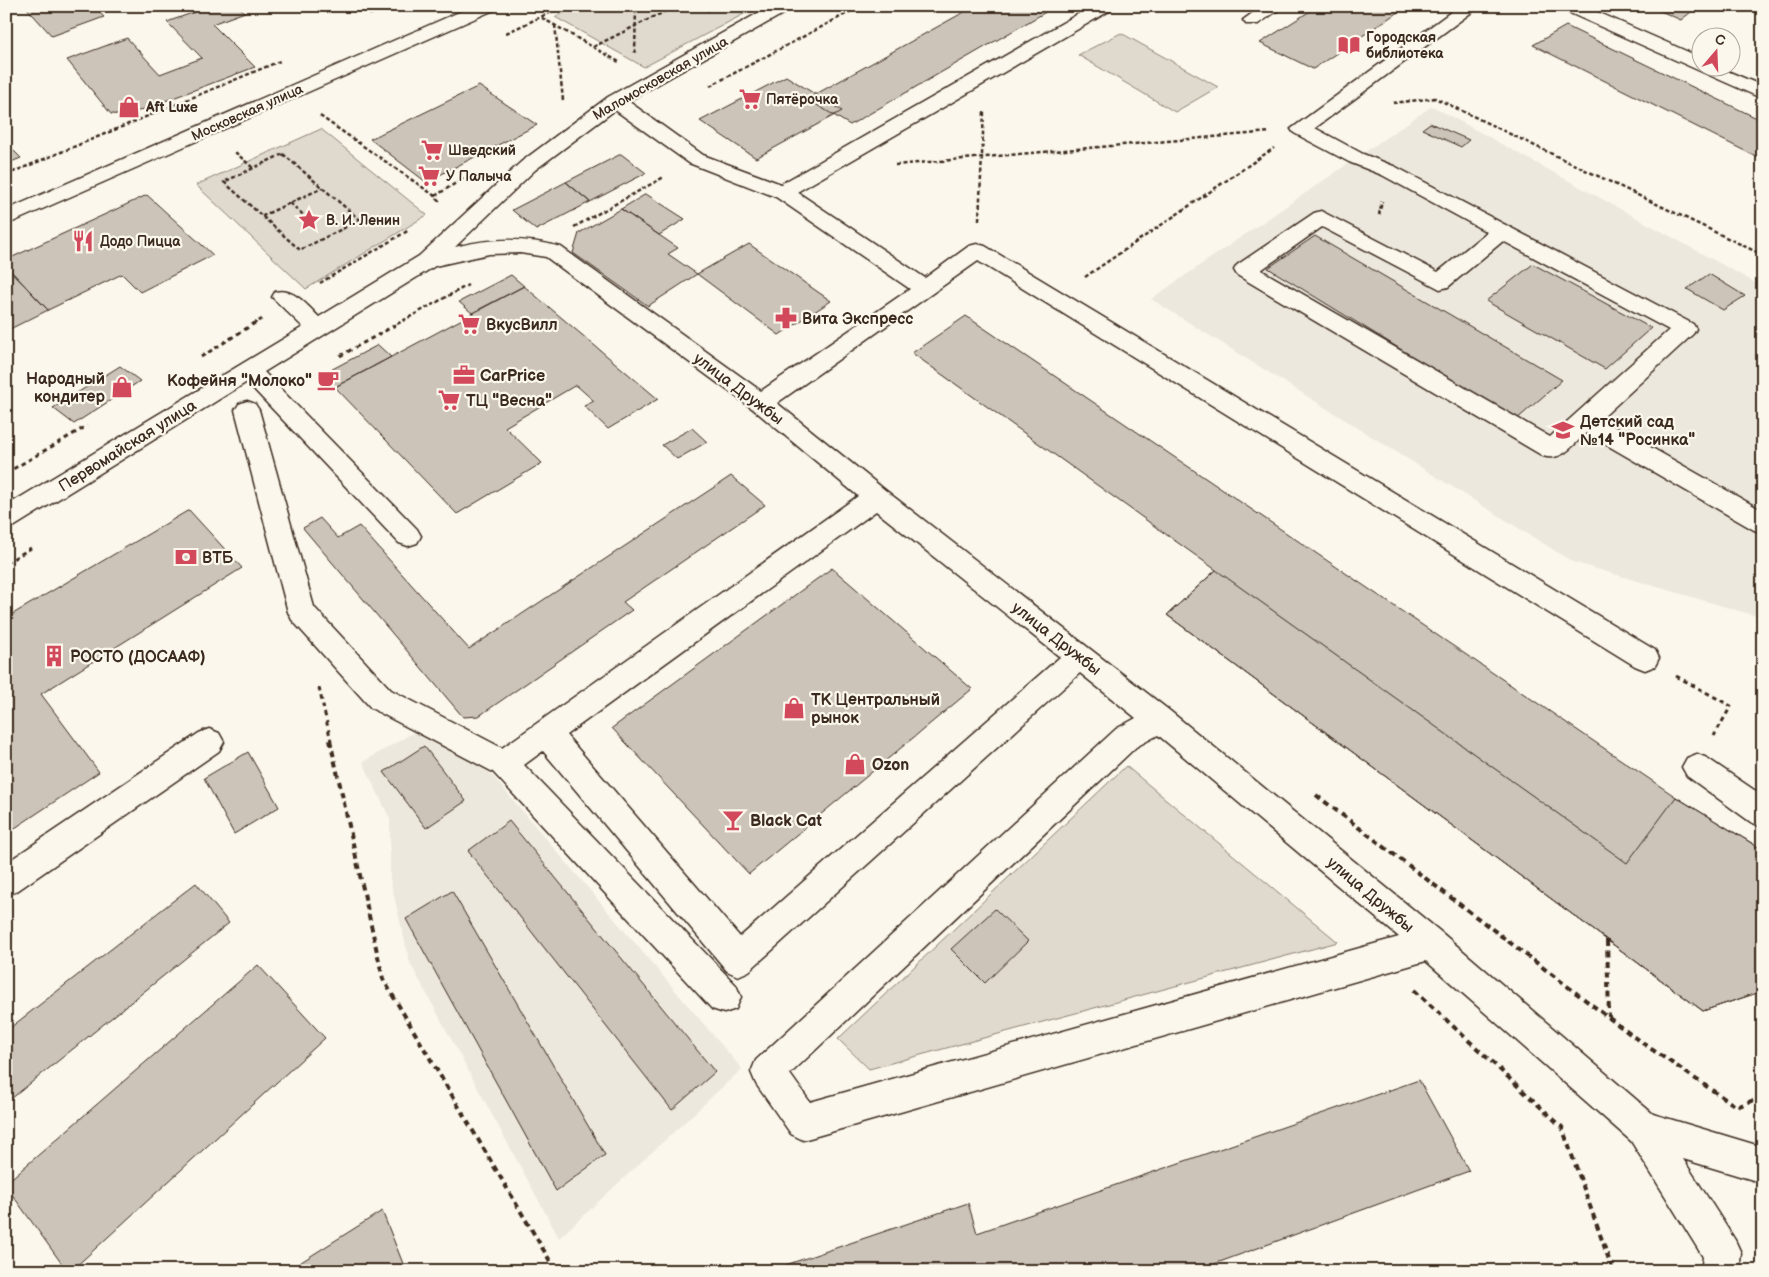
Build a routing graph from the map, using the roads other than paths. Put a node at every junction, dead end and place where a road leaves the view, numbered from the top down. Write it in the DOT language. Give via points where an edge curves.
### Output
graph roads {
  1 [pos="784,6"];
  2 [pos="1105,6"];
  3 [pos="1275,6"];
  4 [pos="1471,6"];
  5 [pos="1569,6"];
  6 [pos="481,8"];
  7 [pos="1252,20"];
  8 [pos="1692,61"];
  9 [pos="1729,78"];
  10 [pos="1763,93"];
  11 [pos="615,101"];
  12 [pos="783,192"];
  13 [pos="495,196"];
  14 [pos="6,218"];
  15 [pos="1501,231"];
  16 [pos="530,246"];
  17 [pos="427,261"];
  18 [pos="925,290"];
  19 [pos="286,300"];
  20 [pos="318,328"];
  21 [pos="249,370"];
  22 [pos="761,403"];
  23 [pos="247,410"];
  24 [pos="1583,420"];
  25 [pos="876,497"];
  26 [pos="6,519"];
  27 [pos="1763,523"];
  28 [pos="408,536"];
  29 [pos="1080,656"];
  30 [pos="1645,658"];
  31 [pos="1160,720"];
  32 [pos="546,733"];
  33 [pos="209,742"];
  34 [pos="503,763"];
  35 [pos="1697,767"];
  36 [pos="1763,813"];
  37 [pos="6,881"];
  38 [pos="1431,944"];
  39 [pos="724,997"];
  40 [pos="1643,1129"];
  41 [pos="1763,1165"];
  42 [pos="1720,1271"];
  1 -- 11 [label="street, Маломосковская улица"];
  2 -- 12 [label="street"];
  3 -- 7 [label="street"];
  4 -- 15 [label="street" via="1301,129 1389,171"];
  5 -- 8 [label="street"];
  6 -- 14 [label="street, Московская улица"];
  9 -- 10 [label="street"];
  11 -- 12 [label="street" via="696,159"];
  11 -- 13 [label="street, Маломосковская улица" via="528,166"];
  12 -- 18 [label="street"];
  13 -- 16 [label="street" via="492,216 504,230"];
  13 -- 17 [label="street"];
  15 -- 24 [label="street" via="1685,329"];
  15 -- 24 [label="street" via="1440,282 1321,218 1245,270 1552,450"];
  16 -- 17 [label="street, улица Дружбы" via="475,248"];
  16 -- 22 [label="street, улица Дружбы" via="553,252"];
  17 -- 20 [label="street, Первомайская улица"];
  18 -- 22 [label="street"];
  18 -- 30 [label="street" via="977,251"];
  19 -- 20 [label="street"];
  20 -- 21 [label="street, Первомайская улица"];
  21 -- 26 [label="street, Первомайская улица"];
  21 -- 28 [label="street"];
  22 -- 25 [label="street, улица Дружбы"];
  23 -- 34 [label="street" via="302,612 381,700"];
  24 -- 27 [label="street"];
  25 -- 29 [label="street, улица Дружбы"];
  25 -- 32 [label="street"];
  29 -- 31 [label="street, улица Дружбы"];
  29 -- 32 [label="street" via="738,960"];
  31 -- 38 [label="street, улица Дружбы"];
  31 -- 38 [label="street" via="1126,738 768,1072 803,1122"];
  32 -- 34 [label="street"];
  33 -- 37 [label="street"];
  34 -- 39 [label="street"];
  35 -- 36 [label="street"];
  38 -- 40 [label="street, улица Дружбы"];
  40 -- 41 [label="street, улица Дружбы"];
  40 -- 42 [label="street, улица Дружбы" via="1722,1253"];
}
